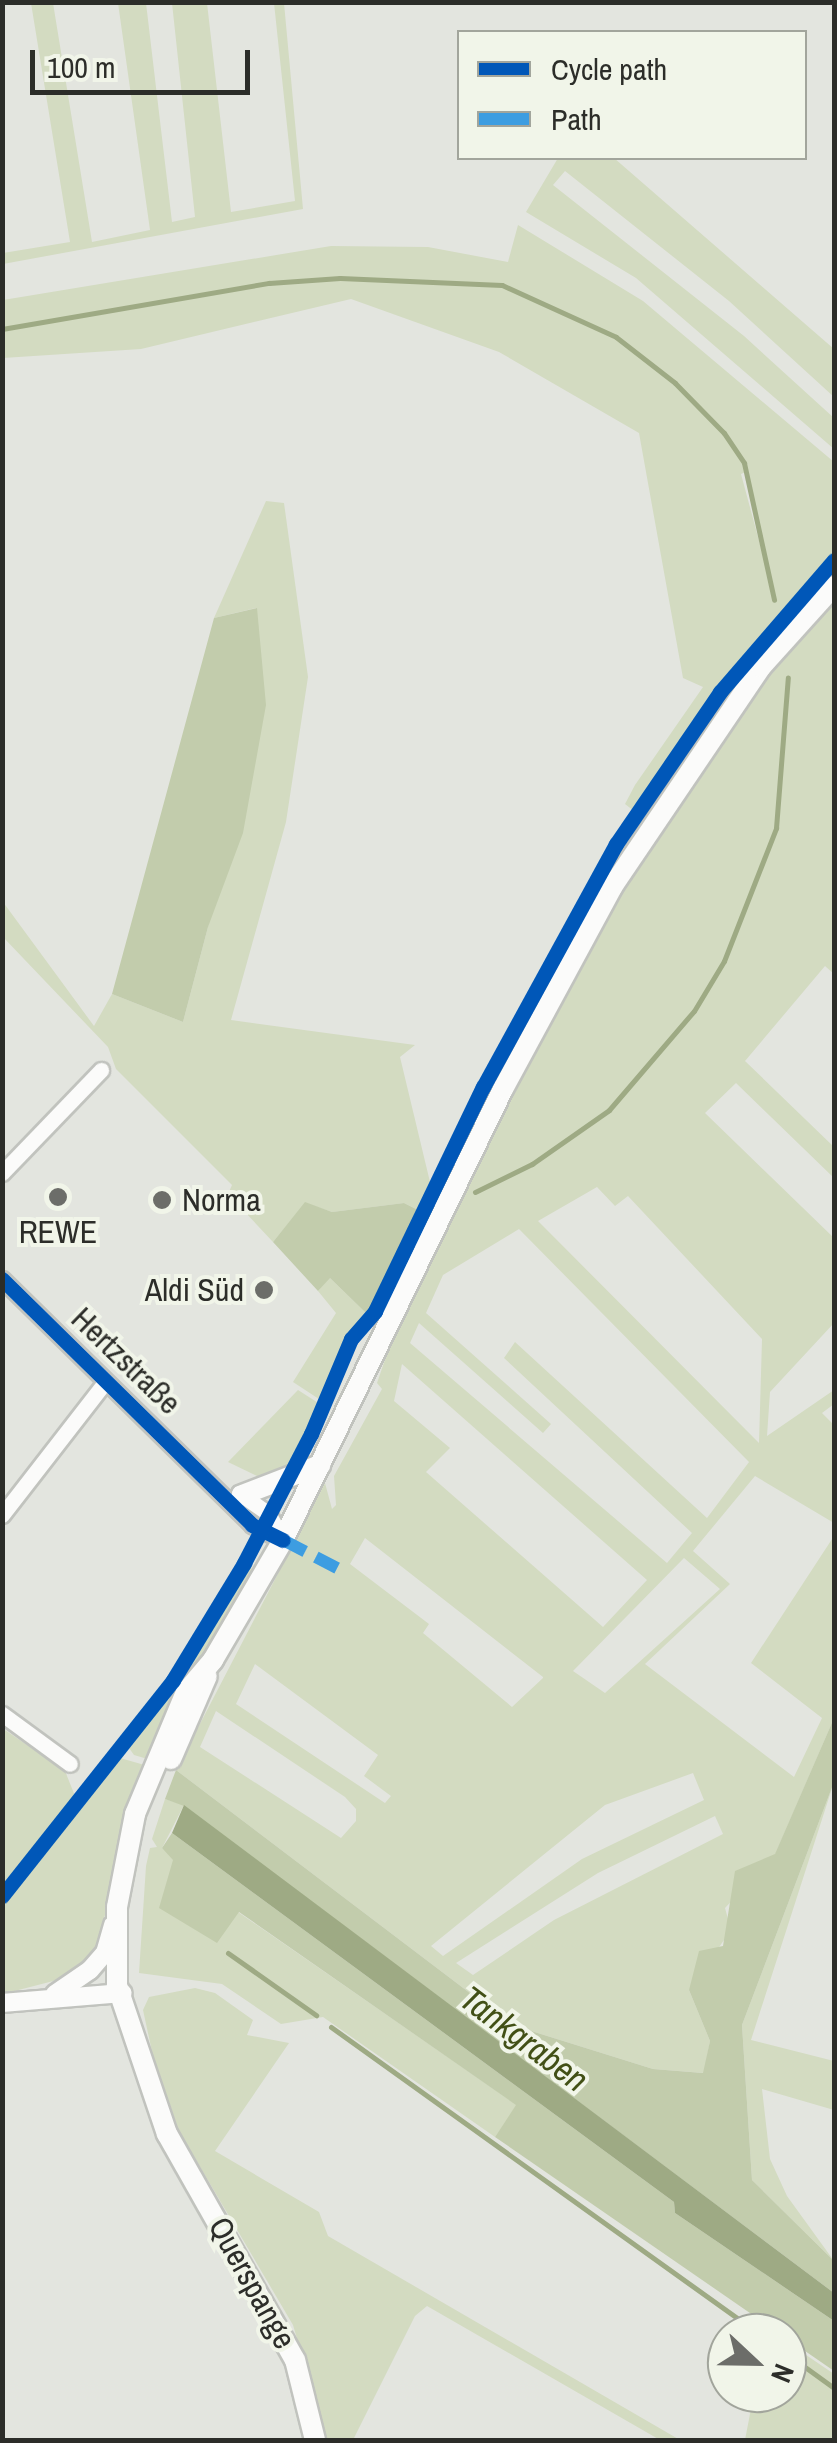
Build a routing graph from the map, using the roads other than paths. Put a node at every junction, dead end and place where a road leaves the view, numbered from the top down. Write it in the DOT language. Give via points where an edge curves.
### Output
graph roads {
  1 [pos="834,586"];
  2 [pos="101,1070"];
  3 [pos="2,1174"];
  4 [pos="2,1279"];
  5 [pos="104,1382"];
  6 [pos="320,1465"];
  7 [pos="212,1481"];
  8 [pos="242,1494"];
  9 [pos="2,1515"];
  10 [pos="284,1540"];
  11 [pos="213,1660"];
  12 [pos="2,1714"];
  13 [pos="70,1764"];
  14 [pos="117,1910"];
  15 [pos="124,1992"];
  16 [pos="52,1996"];
  17 [pos="2,2003"];
  18 [pos="314,2440"];
  1 -- 6 [label="main road" via="750,682 612,887 503,1088"];
  2 -- 3 [label="street"];
  4 -- 5 [label="street, Hertzstraße"];
  5 -- 7 [label="street, Hertzstraße"];
  5 -- 9 [label="street"];
  6 -- 8 [label="main road" via="268,1490"];
  6 -- 10 [label="main road"];
  7 -- 8 [label="street, Hertzstraße"];
  7 -- 10 [label="street, Hertzstraße" via="257,1530"];
  8 -- 10 [label="street, Hertzstraße" via="268,1513"];
  10 -- 11 [label="main road"];
  11 -- 14 [label="main road, Querspange" via="186,1692 153,1765"];
  11 -- 15 [label="main road" via="148,1819 136,1866 131,1972"];
  12 -- 13 [label="street"];
  14 -- 15 [label="main road, Querspange" via="117,1985"];
  14 -- 16 [label="street" via="104,1953"];
  15 -- 16 [label="street"];
  15 -- 18 [label="main road, Querspange" via="167,2134 271,2308 295,2360"];
  16 -- 17 [label="street"];
}
